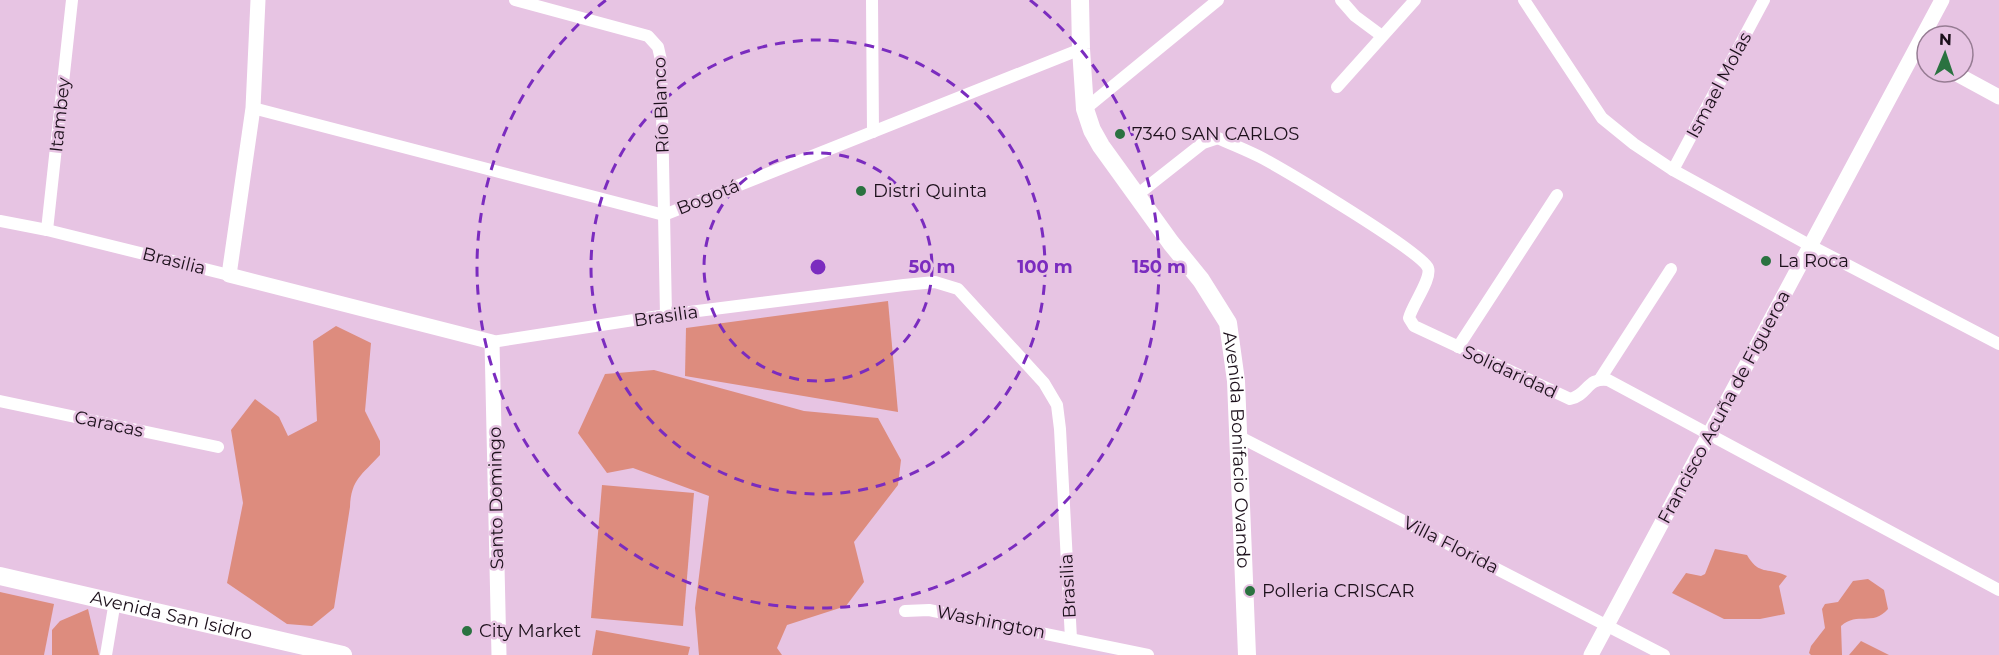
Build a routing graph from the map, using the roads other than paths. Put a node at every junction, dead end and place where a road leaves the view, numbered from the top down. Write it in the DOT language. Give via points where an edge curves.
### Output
graph roads {
  1 [pos="72,0"];
  2 [pos="258,0"];
  3 [pos="515,0"];
  4 [pos="872,0"];
  5 [pos="1080,0"];
  6 [pos="1218,0"];
  7 [pos="1341,0"];
  8 [pos="1415,0"];
  9 [pos="1524,0"];
  10 [pos="1764,0"];
  11 [pos="1942,0"];
  12 [pos="1933,24"];
  13 [pos="1382,36"];
  14 [pos="1081,49"];
  15 [pos="1915,65"];
  16 [pos="1975,84"];
  17 [pos="1337,87"];
  18 [pos="1999,97"];
  19 [pos="253,108"];
  20 [pos="1085,109"];
  21 [pos="873,132"];
  22 [pos="1673,170"];
  23 [pos="1137,195"];
  24 [pos="1557,195"];
  25 [pos="664,215"];
  26 [pos="0,221"];
  27 [pos="47,230"];
  28 [pos="1811,246"];
  29 [pos="1671,269"];
  30 [pos="229,275"];
  31 [pos="666,315"];
  32 [pos="492,342"];
  33 [pos="1999,344"];
  34 [pos="1458,347"];
  35 [pos="1599,379"];
  36 [pos="0,401"];
  37 [pos="1708,434"];
  38 [pos="1238,436"];
  39 [pos="218,447"];
  40 [pos="0,576"];
  41 [pos="1999,590"];
  42 [pos="115,602"];
  43 [pos="905,611"];
  44 [pos="1607,625"];
  45 [pos="1071,639"];
  46 [pos="106,655"];
  47 [pos="343,655"];
  48 [pos="499,655"];
  49 [pos="1148,655"];
  50 [pos="1247,655"];
  51 [pos="1591,655"];
  52 [pos="1664,655"];
  1 -- 27 [label="street, Itambey"];
  2 -- 19 [label="street"];
  3 -- 25 [label="street, Río Blanco" via="648,36 658,46"];
  4 -- 21 [label="street"];
  5 -- 14 [label="main road, Avenida Bonifacio Ovando"];
  6 -- 20 [label="street"];
  7 -- 13 [label="street"];
  8 -- 13 [label="street"];
  9 -- 22 [label="street" via="1602,118"];
  10 -- 22 [label="street, Ismael Molas"];
  11 -- 12 [label="street, Francisco Acuña de Figueroa"];
  13 -- 17 [label="street"];
  14 -- 20 [label="main road, Avenida Bonifacio Ovando"];
  14 -- 21 [label="street, Bogotá"];
  15 -- 28 [label="street, Francisco Acuña de Figueroa"];
  16 -- 18 [label="street"];
  19 -- 25 [label="street, Bogotá"];
  19 -- 30 [label="street"];
  20 -- 23 [label="main road, Avenida Bonifacio Ovando" via="1101,146"];
  21 -- 25 [label="street, Bogotá"];
  22 -- 28 [label="street"];
  23 -- 34 [label="street, Solidaridad" via="1203,143 1218,138 1264,159 1424,261 1428,276 1409,318 1414,326"];
  23 -- 38 [label="main road, Avenida Bonifacio Ovando" via="1201,280 1227,323 1236,381"];
  24 -- 34 [label="street"];
  25 -- 31 [label="street, Río Blanco"];
  26 -- 27 [label="street, Brasilia"];
  27 -- 30 [label="street, Brasilia"];
  28 -- 33 [label="street"];
  28 -- 37 [label="street, Francisco Acuña de Figueroa"];
  29 -- 35 [label="street"];
  30 -- 32 [label="street, Brasilia"];
  31 -- 32 [label="street, Brasilia"];
  31 -- 45 [label="street, Brasilia" via="935,282 958,289 1044,383 1057,405"];
  32 -- 48 [label="street, Santo Domingo"];
  34 -- 35 [label="street, Solidaridad" via="1570,399"];
  35 -- 37 [label="street"];
  36 -- 39 [label="street, Caracas"];
  37 -- 41 [label="street"];
  37 -- 44 [label="street, Francisco Acuña de Figueroa"];
  38 -- 44 [label="street, Villa Florida"];
  38 -- 50 [label="main road, Avenida Bonifacio Ovando"];
  40 -- 42 [label="main road, Avenida San Isidro"];
  42 -- 46 [label="street"];
  42 -- 47 [label="main road, Avenida San Isidro"];
  43 -- 45 [label="street, Washington" via="929,610"];
  44 -- 51 [label="street, Francisco Acuña de Figueroa"];
  44 -- 52 [label="street, Villa Florida"];
  45 -- 49 [label="street, Washington"];
}
